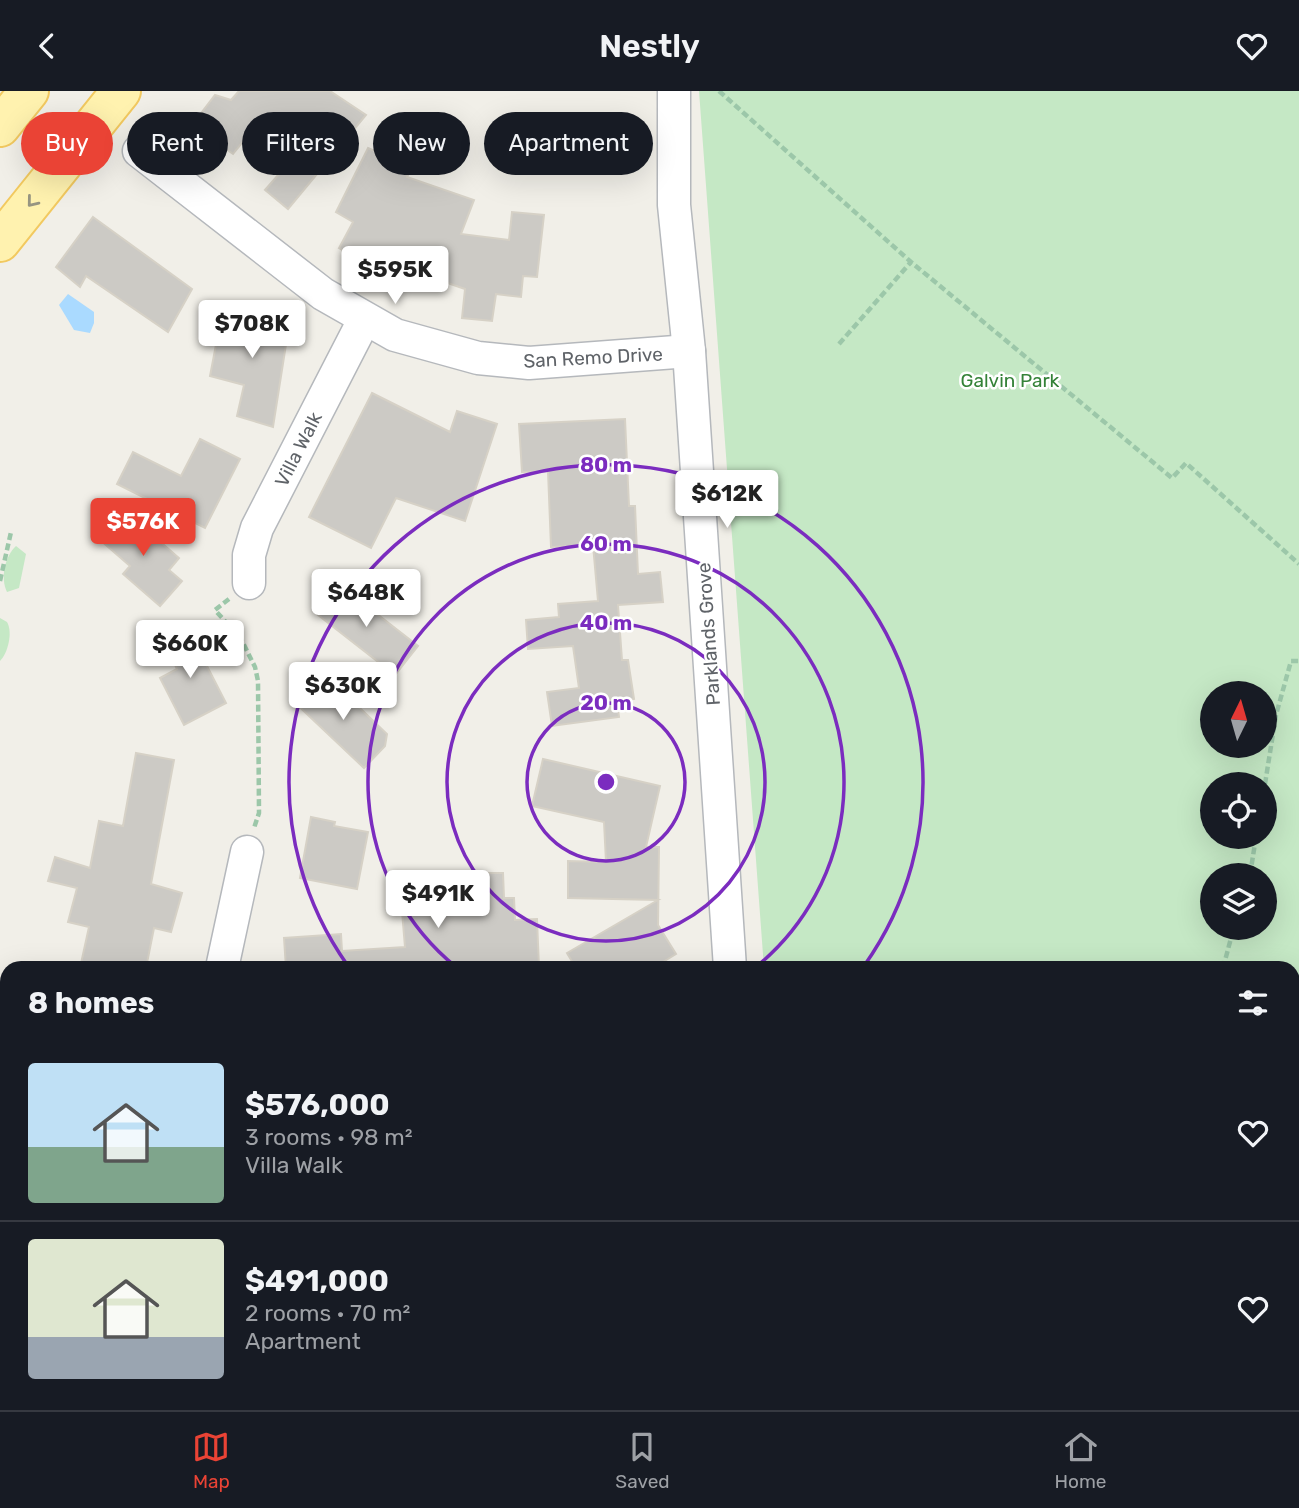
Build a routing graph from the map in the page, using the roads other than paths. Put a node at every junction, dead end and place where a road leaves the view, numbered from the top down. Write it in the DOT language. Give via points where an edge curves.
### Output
graph roads {
  1 [pos="29,91"];
  2 [pos="121,91"];
  3 [pos="674,91"];
  4 [pos="0,127"];
  5 [pos="170,175"];
  6 [pos="0,242"];
  7 [pos="364,320"];
  8 [pos="690,351"];
  9 [pos="249,583"];
  10 [pos="247,852"];
  11 [pos="224,961"];
  12 [pos="730,961"];
  1 -- 4 [label="main road"];
  2 -- 6 [label="main road, one-way"];
  3 -- 8 [label="street, Parklands Grove" via="674,205"];
  5 -- 7 [label="street, San Remo Drive" via="323,295"];
  7 -- 8 [label="street, San Remo Drive" via="440,349 529,363"];
  7 -- 9 [label="street, Villa Walk" via="257,528 249,555"];
  8 -- 12 [label="street, Parklands Grove"];
  10 -- 11 [label="street"];
}
